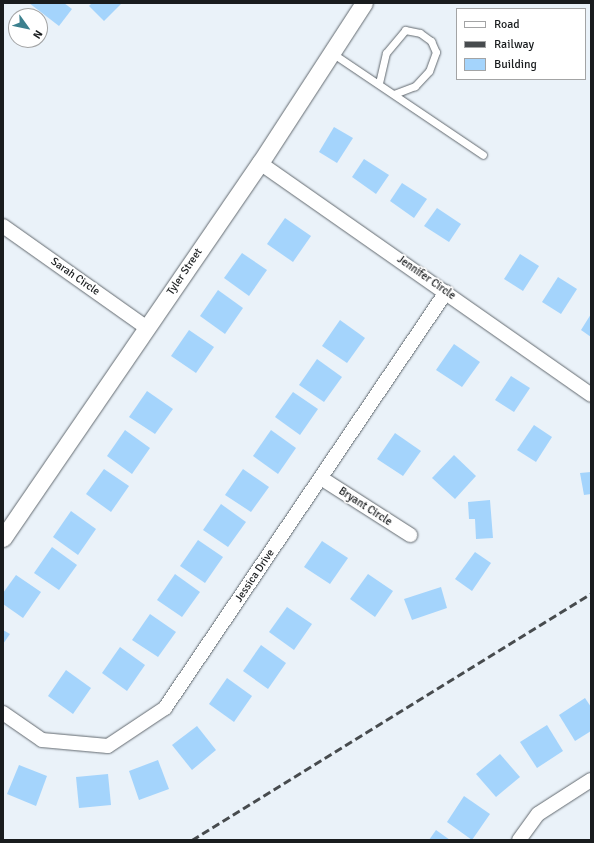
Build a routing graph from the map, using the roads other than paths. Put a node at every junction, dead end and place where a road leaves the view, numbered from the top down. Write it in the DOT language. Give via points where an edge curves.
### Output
graph roads {
  1 [pos="364,3"];
  2 [pos="332,53"];
  3 [pos="379,83"];
  4 [pos="394,94"];
  5 [pos="484,155"];
  6 [pos="260,162"];
  7 [pos="3,226"];
  8 [pos="446,292"];
  9 [pos="147,328"];
  10 [pos="591,395"];
  11 [pos="321,478"];
  12 [pos="410,535"];
  13 [pos="3,538"];
  14 [pos="3,713"];
  15 [pos="591,780"];
  16 [pos="519,840"];
  1 -- 2 [label="street, Tyler Street"];
  2 -- 3 [label="lane"];
  2 -- 6 [label="street, Tyler Street"];
  3 -- 4 [label="lane"];
  3 -- 4 [label="lane" via="386,53 406,30 420,33 431,41 436,52 429,71 415,86"];
  4 -- 5 [label="lane"];
  6 -- 8 [label="street, Jennifer Circle"];
  6 -- 9 [label="street, Tyler Street"];
  7 -- 9 [label="street, Sarah Circle"];
  8 -- 10 [label="street, Jennifer Circle"];
  8 -- 11 [label="street, Jessica Drive"];
  9 -- 13 [label="street, Tyler Street"];
  11 -- 12 [label="street, Bryant Circle"];
  11 -- 14 [label="street, Jessica Drive" via="165,708 108,746 42,740"];
  15 -- 16 [label="street" via="538,814"];
}
